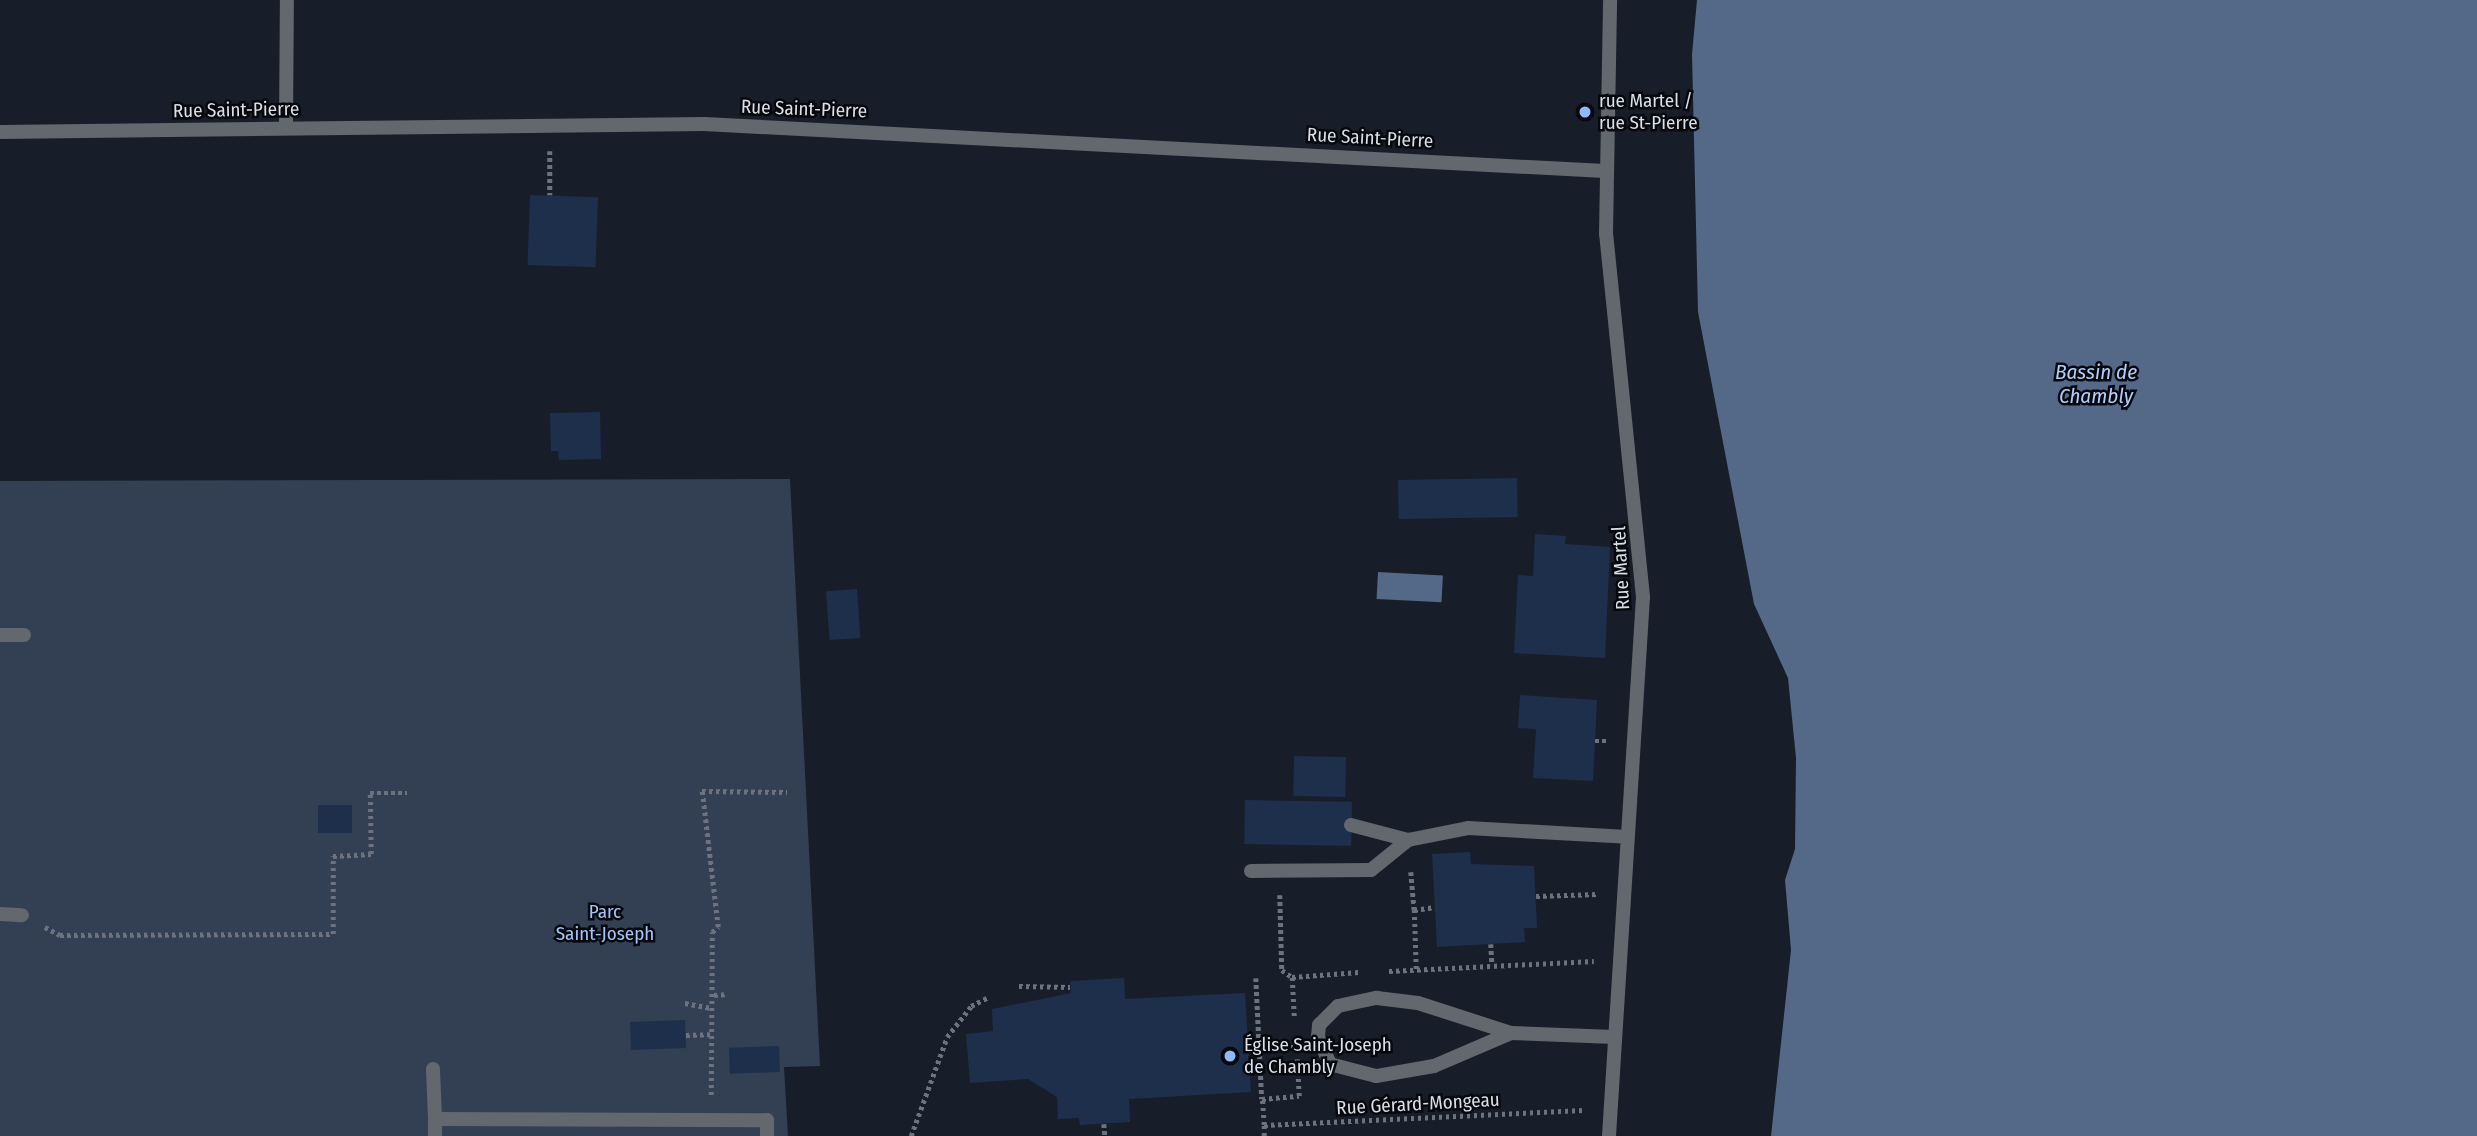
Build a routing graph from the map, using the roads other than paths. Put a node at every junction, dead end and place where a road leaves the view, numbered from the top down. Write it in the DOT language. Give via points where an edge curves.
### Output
graph roads {
  1 [pos="287,0"];
  2 [pos="1610,0"];
  3 [pos="286,128"];
  4 [pos="0,132"];
  5 [pos="1605,170"];
  6 [pos="0,635"];
  7 [pos="24,635"];
  8 [pos="1351,825"];
  9 [pos="1628,837"];
  10 [pos="1408,840"];
  11 [pos="1251,871"];
  12 [pos="0,915"];
  13 [pos="22,915"];
  14 [pos="1511,1033"];
  15 [pos="1614,1037"];
  16 [pos="433,1069"];
  17 [pos="435,1119"];
  18 [pos="435,1136"];
  19 [pos="767,1136"];
  20 [pos="1609,1136"];
  1 -- 3 [label="street"];
  2 -- 5 [label="street, Rue Martel"];
  3 -- 4 [label="street, Rue Saint-Pierre"];
  3 -- 5 [label="street, Rue Saint-Pierre" via="704,124"];
  5 -- 9 [label="street, Rue Martel" via="1610,285 1643,564"];
  6 -- 7 [label="street"];
  8 -- 10 [label="street"];
  9 -- 10 [label="street" via="1468,828"];
  9 -- 15 [label="street, Rue Martel"];
  10 -- 11 [label="street" via="1371,870"];
  12 -- 13 [label="street"];
  14 -- 14 [label="street" via="1418,1003 1377,998 1338,1006 1319,1025 1318,1037 1331,1064 1377,1076 1434,1066"];
  14 -- 15 [label="street"];
  15 -- 20 [label="street, Rue Martel"];
  16 -- 17 [label="street"];
  17 -- 18 [label="street"];
  17 -- 19 [label="street" via="767,1120"];
}
